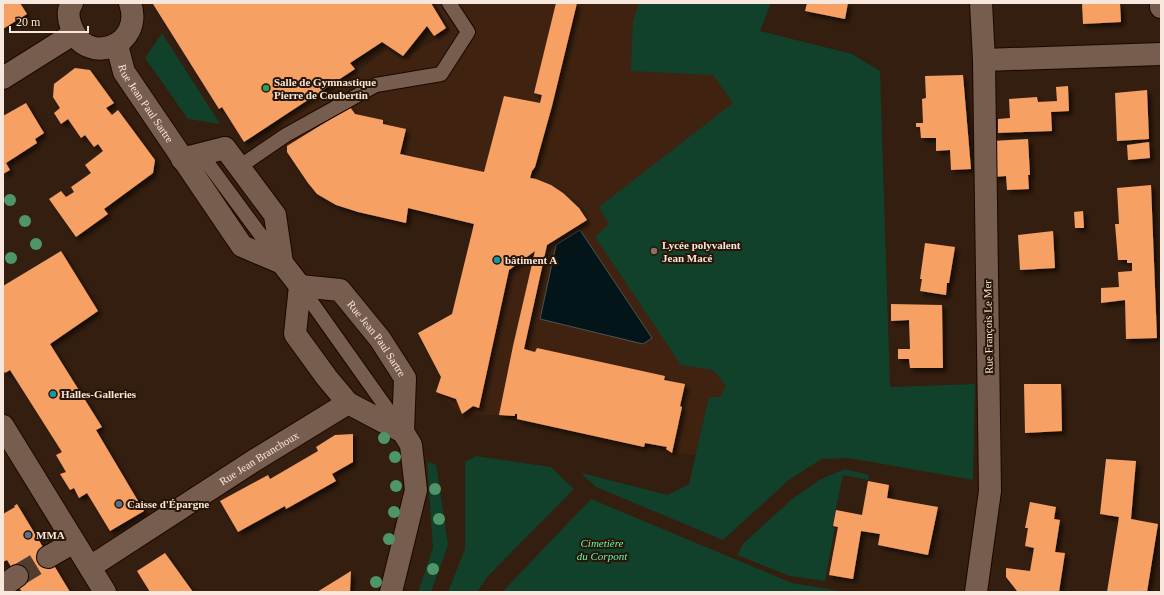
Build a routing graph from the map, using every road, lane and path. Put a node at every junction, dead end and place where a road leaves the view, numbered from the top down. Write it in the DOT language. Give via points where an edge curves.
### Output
graph roads {
  1 [pos="72,3"];
  2 [pos="130,3"];
  3 [pos="449,3"];
  4 [pos="981,3"];
  5 [pos="1161,3"];
  6 [pos="1161,7"];
  7 [pos="73,34"];
  8 [pos="117,45"];
  9 [pos="1161,54"];
  10 [pos="984,60"];
  11 [pos="3,78"];
  12 [pos="182,159"];
  13 [pos="239,167"];
  14 [pos="282,263"];
  15 [pos="300,286"];
  16 [pos="348,403"];
  17 [pos="403,432"];
  18 [pos="6,439"];
  19 [pos="74,542"];
  20 [pos="48,557"];
  21 [pos="90,567"];
  22 [pos="105,592"];
  23 [pos="391,592"];
  24 [pos="976,592"];
  1 -- 7 [label="street" via="68,18"];
  2 -- 8 [label="street" via="133,23"];
  3 -- 13 [label="lane" via="468,32 441,74 376,85 286,135"];
  4 -- 10 [label="street, Rue François Le Mer"];
  5 -- 6 [label="street"];
  7 -- 8 [label="street" via="92,48"];
  7 -- 11 [label="street"];
  8 -- 12 [label="street, Rue Jean Paul Sartre" via="124,72"];
  9 -- 10 [label="street"];
  10 -- 24 [label="street, Rue François Le Mer" via="990,491"];
  12 -- 13 [label="street, Rue Jean Paul Sartre" via="225,148"];
  12 -- 14 [label="street, Rue Jean Paul Sartre" via="242,246"];
  13 -- 14 [label="street, Rue Jean Paul Sartre" via="275,215"];
  14 -- 15 [label="street, Rue Jean Paul Sartre"];
  15 -- 16 [label="street" via="295,334"];
  15 -- 17 [label="lane"];
  15 -- 17 [label="street, Rue Jean Paul Sartre" via="340,290 380,339 405,378"];
  16 -- 17 [label="street"];
  16 -- 21 [label="street, Rue Jean Branchoux"];
  17 -- 23 [label="street, Rue Jean Paul Sartre" via="411,445 416,490"];
  18 -- 19 [label="street"];
  19 -- 20 [label="street"];
  19 -- 21 [label="street"];
  21 -- 22 [label="street"];
}
